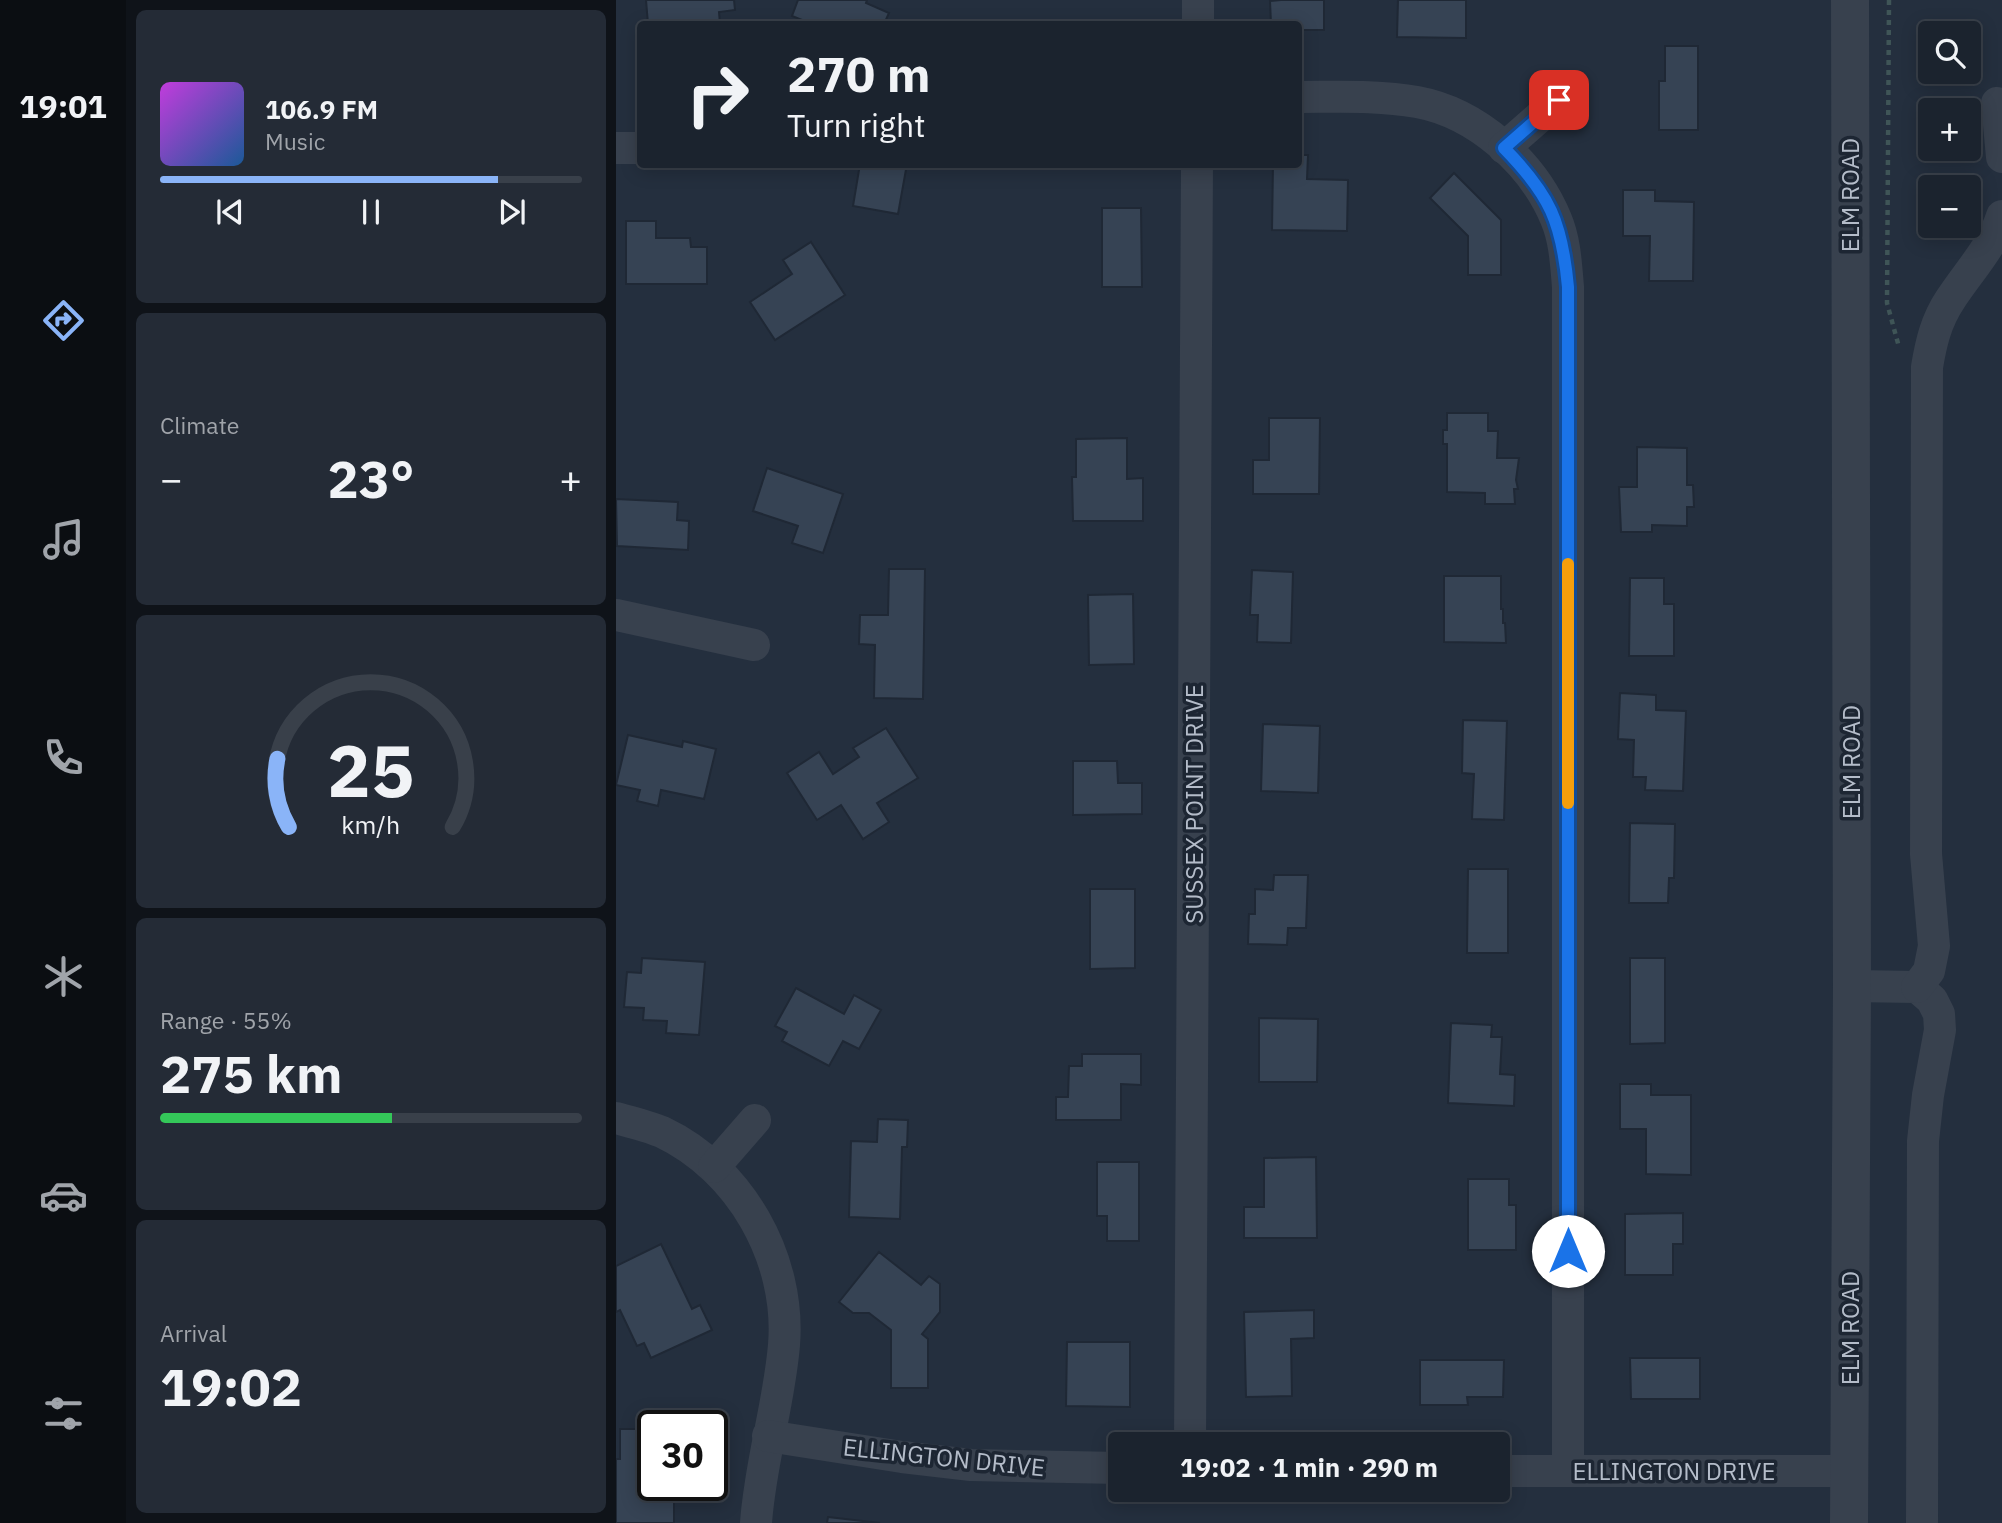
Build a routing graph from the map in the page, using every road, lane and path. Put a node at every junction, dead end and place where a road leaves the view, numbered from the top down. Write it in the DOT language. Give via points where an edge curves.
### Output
graph roads {
  1 [pos="1198,0"];
  2 [pos="1850,0"];
  3 [pos="1889,0"];
  4 [pos="1198,21"];
  5 [pos="1302,97"];
  6 [pos="1559,100"];
  7 [pos="1997,103"];
  8 [pos="616,148"];
  9 [pos="637,148"];
  10 [pos="1504,148"];
  11 [pos="2002,158"];
  12 [pos="1197,168"];
  13 [pos="2002,216"];
  14 [pos="1927,379"];
  15 [pos="616,615"];
  16 [pos="754,645"];
  17 [pos="1852,986"];
  18 [pos="1917,987"];
  19 [pos="616,1118"];
  20 [pos="755,1121"];
  21 [pos="714,1167"];
  22 [pos="1190,1432"];
  23 [pos="768,1436"];
  24 [pos="1108,1468"];
  25 [pos="1510,1471"];
  26 [pos="1568,1471"];
  27 [pos="1850,1471"];
  28 [pos="757,1523"];
  29 [pos="1849,1523"];
  30 [pos="1922,1523"];
  1 -- 4 [label="street"];
  2 -- 17 [label="street, ELM ROAD"];
  3 -- 14 [label="path" via="1887,303 1901,354"];
  5 -- 10 [label="street" via="1418,102 1455,114"];
  6 -- 10 [label="street"];
  7 -- 11 [label="street"];
  8 -- 9 [label="street"];
  10 -- 26 [label="street" via="1531,175 1556,218 1568,287"];
  12 -- 22 [label="street, SUSSEX POINT DRIVE"];
  13 -- 14 [label="street" via="1993,240 1948,302 1932,335"];
  14 -- 18 [label="street" via="1926,854 1934,946 1929,971"];
  15 -- 16 [label="street"];
  17 -- 18 [label="street"];
  17 -- 27 [label="street, ELM ROAD"];
  18 -- 30 [label="street" via="1939,1014 1940,1030 1923,1141"];
  19 -- 21 [label="street" via="661,1132"];
  20 -- 21 [label="street"];
  21 -- 23 [label="street" via="740,1195 760,1228 783,1303 780,1382"];
  23 -- 24 [label="street, ELLINGTON DRIVE" via="971,1465"];
  23 -- 28 [label="street"];
  25 -- 26 [label="street, ELLINGTON DRIVE"];
  26 -- 27 [label="street, ELLINGTON DRIVE"];
  27 -- 29 [label="street, ELM ROAD"];
}
